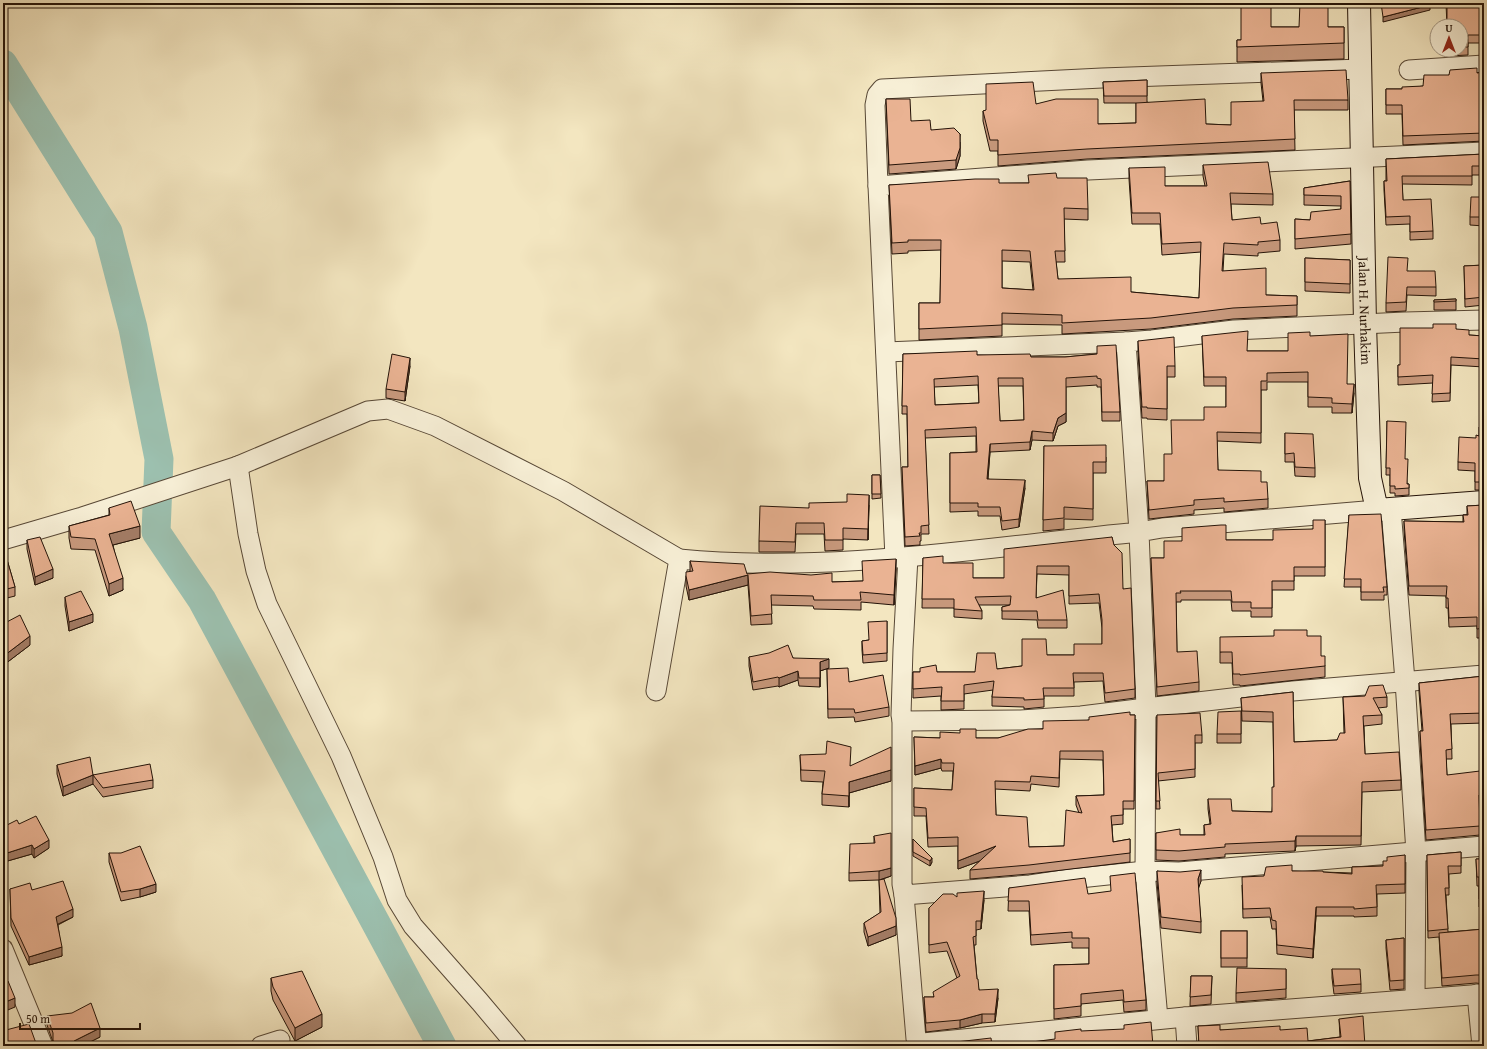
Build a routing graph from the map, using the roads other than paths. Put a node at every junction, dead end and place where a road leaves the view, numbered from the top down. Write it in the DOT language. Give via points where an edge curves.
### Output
graph roads {
  1 [pos="1360,3"];
  2 [pos="1484,65"];
  3 [pos="1361,69"];
  4 [pos="1409,70"];
  5 [pos="1484,152"];
  6 [pos="1363,158"];
  7 [pos="878,186"];
  8 [pos="1484,320"];
  9 [pos="1365,324"];
  10 [pos="1126,342"];
  11 [pos="886,352"];
  12 [pos="238,466"];
  13 [pos="1484,502"];
  14 [pos="1384,509"];
  15 [pos="1139,532"];
  16 [pos="3,540"];
  17 [pos="901,558"];
  18 [pos="679,559"];
  19 [pos="1484,675"];
  20 [pos="1405,681"];
  21 [pos="656,691"];
  22 [pos="1146,708"];
  23 [pos="902,720"];
  24 [pos="1484,846"];
  25 [pos="1416,852"];
  26 [pos="1145,871"];
  27 [pos="904,895"];
  28 [pos="3,949"];
  29 [pos="1480,994"];
  30 [pos="1415,999"];
  31 [pos="1185,1017"];
  32 [pos="1158,1019"];
  33 [pos="36,1027"];
  34 [pos="16,1033"];
  35 [pos="280,1040"];
  36 [pos="43,1046"];
  37 [pos="261,1046"];
  38 [pos="516,1046"];
  39 [pos="1187,1046"];
  40 [pos="1482,1046"];
  1 -- 3 [label="main road, Jalan H. Nurhakim"];
  2 -- 4 [label="street"];
  3 -- 6 [label="main road, Jalan H. Nurhakim"];
  3 -- 7 [label="street" via="1094,78 882,89 877,95 875,105"];
  5 -- 6 [label="street"];
  6 -- 7 [label="street" via="1088,170"];
  6 -- 9 [label="main road, Jalan H. Nurhakim"];
  7 -- 11 [label="street"];
  8 -- 9 [label="street"];
  9 -- 10 [label="street" via="1234,330"];
  9 -- 14 [label="main road, Jalan H. Nurhakim" via="1370,478"];
  10 -- 11 [label="street"];
  10 -- 15 [label="street"];
  11 -- 17 [label="street"];
  12 -- 16 [label="street"];
  12 -- 18 [label="street" via="368,411 388,409 435,426 556,488"];
  12 -- 38 [label="street" via="248,534 267,604 341,756 383,857 397,900 413,926"];
  13 -- 14 [label="main road"];
  14 -- 15 [label="street"];
  14 -- 20 [label="street"];
  15 -- 17 [label="street"];
  15 -- 22 [label="street"];
  17 -- 18 [label="street" via="788,563"];
  17 -- 23 [label="street"];
  18 -- 21 [label="street"];
  19 -- 20 [label="street"];
  20 -- 22 [label="street" via="1293,690"];
  20 -- 25 [label="street"];
  22 -- 23 [label="street" via="1022,720"];
  22 -- 26 [label="street"];
  23 -- 27 [label="street"];
  24 -- 25 [label="street"];
  25 -- 26 [label="street" via="1179,872"];
  25 -- 30 [label="street"];
  26 -- 27 [label="street" via="1030,885"];
  26 -- 32 [label="street"];
  27 -- 32 [label="street" via="918,1041 924,1043"];
  28 -- 33 [label="street"];
  29 -- 30 [label="street"];
  29 -- 40 [label="street"];
  30 -- 31 [label="street"];
  31 -- 32 [label="street"];
  31 -- 39 [label="street"];
  33 -- 34 [label="street"];
  33 -- 36 [label="street"];
  35 -- 37 [label="street"];
}
